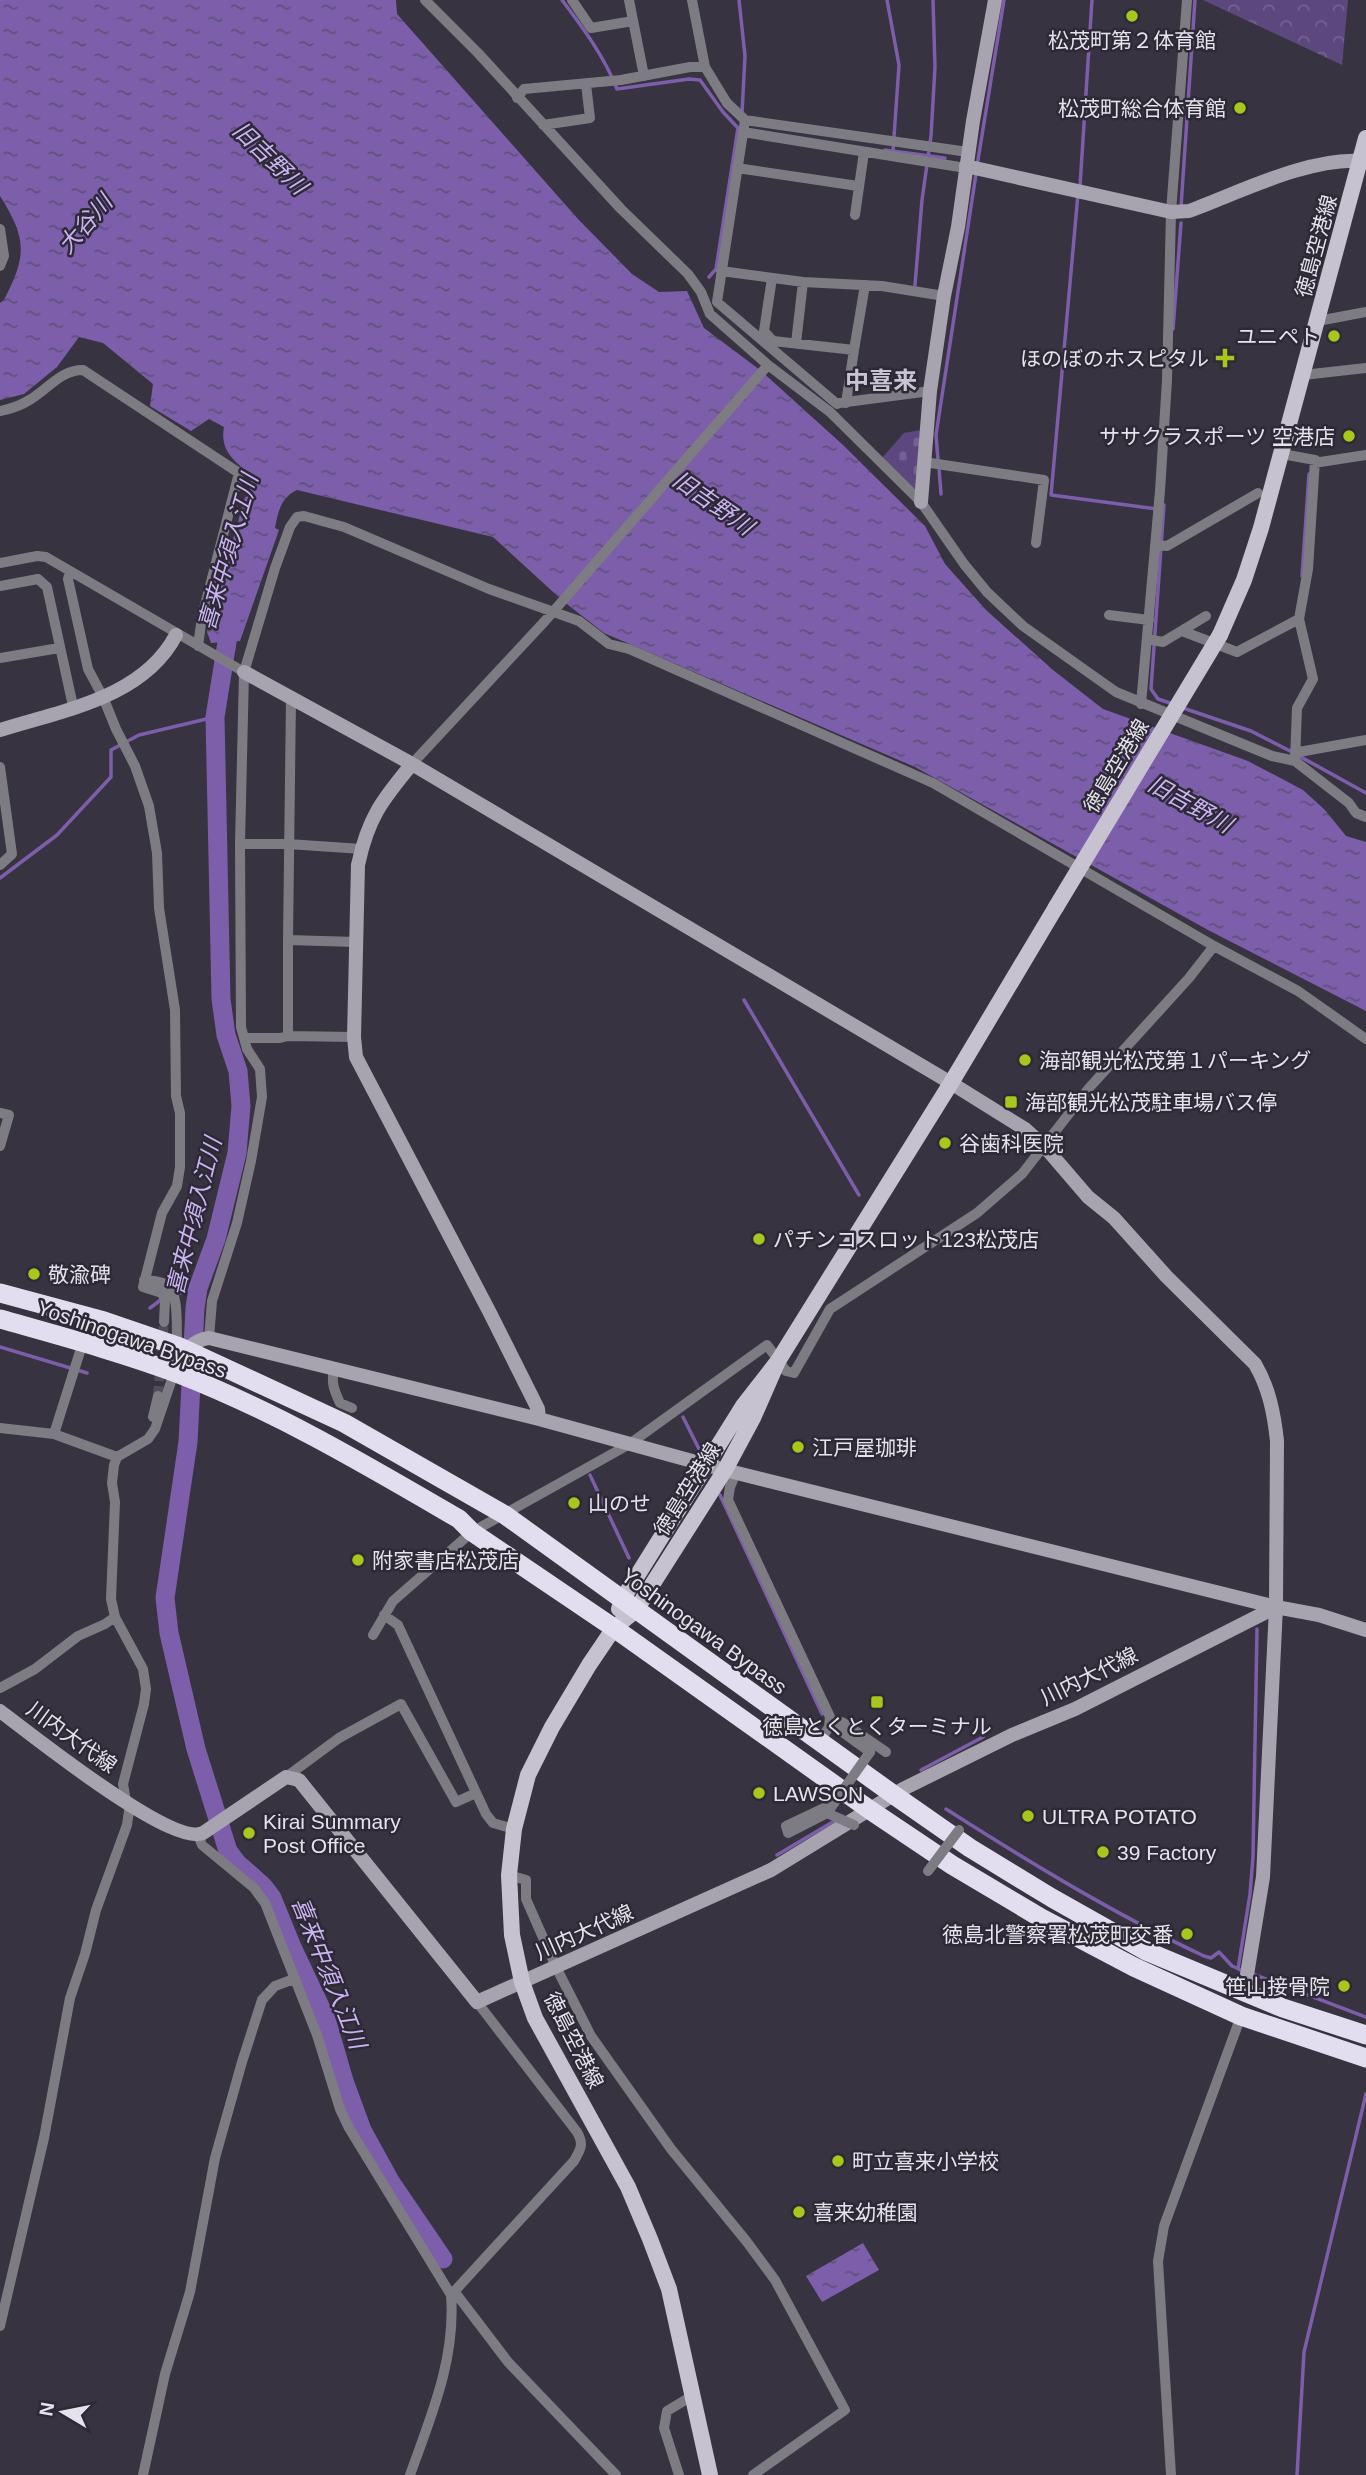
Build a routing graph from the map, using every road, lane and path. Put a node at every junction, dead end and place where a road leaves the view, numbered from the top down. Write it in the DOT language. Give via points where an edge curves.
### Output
graph roads {
  1 [pos="425,0"];
  2 [pos="572,0"];
  3 [pos="629,0"];
  4 [pos="692,0"];
  5 [pos="995,0"];
  6 [pos="1187,0"];
  7 [pos="633,22"];
  8 [pos="705,67"];
  9 [pos="645,76"];
  10 [pos="586,84"];
  11 [pos="517,97"];
  12 [pos="745,120"];
  13 [pos="543,125"];
  14 [pos="743,132"];
  15 [pos="1366,138"];
  16 [pos="864,152"];
  17 [pos="1364,160"];
  18 [pos="967,162"];
  19 [pos="737,168"];
  20 [pos="858,186"];
  21 [pos="1171,212"];
  22 [pos="855,215"];
  23 [pos="0,229"];
  24 [pos="0,266"];
  25 [pos="721,271"];
  26 [pos="772,278"];
  27 [pos="803,282"];
  28 [pos="865,285"];
  29 [pos="944,296"];
  30 [pos="1366,312"];
  31 [pos="1318,321"];
  32 [pos="796,343"];
  33 [pos="854,350"];
  34 [pos="767,365"];
  35 [pos="1366,368"];
  36 [pos="1303,375"];
  37 [pos="930,391"];
  38 [pos="837,406"];
  39 [pos="0,411"];
  40 [pos="1282,454"];
  41 [pos="1366,455"];
  42 [pos="924,463"];
  43 [pos="1314,463"];
  44 [pos="1258,493"];
  45 [pos="921,502"];
  46 [pos="1036,543"];
  47 [pos="1155,545"];
  48 [pos="0,563"];
  49 [pos="70,571"];
  50 [pos="0,586"];
  51 [pos="556,607"];
  52 [pos="1109,615"];
  53 [pos="1206,616"];
  54 [pos="1298,619"];
  55 [pos="1149,620"];
  56 [pos="1182,631"];
  57 [pos="176,635"];
  58 [pos="1152,640"];
  59 [pos="60,648"];
  60 [pos="200,648"];
  61 [pos="0,658"];
  62 [pos="240,671"];
  63 [pos="103,697"];
  64 [pos="291,698"];
  65 [pos="1141,704"];
  66 [pos="73,706"];
  67 [pos="0,730"];
  68 [pos="1366,740"];
  69 [pos="1295,755"];
  70 [pos="412,764"];
  71 [pos="0,767"];
  72 [pos="3,807"];
  73 [pos="1366,817"];
  74 [pos="240,844"];
  75 [pos="289,844"];
  76 [pos="362,849"];
  77 [pos="0,865"];
  78 [pos="288,940"];
  79 [pos="356,942"];
  80 [pos="1214,946"];
  81 [pos="288,1036"];
  82 [pos="354,1037"];
  83 [pos="244,1038"];
  84 [pos="1366,1039"];
  85 [pos="951,1083"];
  86 [pos="0,1113"];
  87 [pos="0,1146"];
  88 [pos="1045,1147"];
  89 [pos="0,1293"];
  90 [pos="168,1295"];
  91 [pos="0,1319"];
  92 [pos="164,1322"];
  93 [pos="206,1338"];
  94 [pos="81,1351"];
  95 [pos="179,1359"];
  96 [pos="778,1361"];
  97 [pos="334,1369"];
  98 [pos="159,1395"];
  99 [pos="352,1408"];
  100 [pos="539,1419"];
  101 [pos="0,1428"];
  102 [pos="54,1434"];
  103 [pos="138,1445"];
  104 [pos="628,1445"];
  105 [pos="117,1457"];
  106 [pos="708,1465"];
  107 [pos="731,1471"];
  108 [pos="505,1515"];
  109 [pos="472,1532"];
  110 [pos="629,1605"];
  111 [pos="1276,1607"];
  112 [pos="384,1615"];
  113 [pos="115,1617"];
  114 [pos="614,1629"];
  115 [pos="1366,1630"];
  116 [pos="373,1635"];
  117 [pos="0,1688"];
  118 [pos="0,1711"];
  119 [pos="819,1742"];
  120 [pos="886,1752"];
  121 [pos="286,1777"];
  122 [pos="476,1793"];
  123 [pos="894,1795"];
  124 [pos="128,1802"];
  125 [pos="870,1810"];
  126 [pos="854,1825"];
  127 [pos="514,1829"];
  128 [pos="959,1829"];
  129 [pos="198,1835"];
  130 [pos="928,1871"];
  131 [pos="509,1875"];
  132 [pos="556,1967"];
  133 [pos="294,1979"];
  134 [pos="522,1982"];
  135 [pos="1244,1993"];
  136 [pos="477,2002"];
  137 [pos="1241,2016"];
  138 [pos="1366,2035"];
  139 [pos="1366,2058"];
  140 [pos="453,2293"];
  141 [pos="0,2326"];
  142 [pos="692,2396"];
  143 [pos="143,2475"];
  144 [pos="410,2475"];
  145 [pos="617,2475"];
  146 [pos="679,2475"];
  147 [pos="710,2475"];
  148 [pos="752,2475"];
  149 [pos="1171,2475"];
  1 -- 11 [label="street"];
  2 -- 7 [label="street" via="590,28"];
  3 -- 7 [label="street"];
  4 -- 8 [label="street"];
  5 -- 18 [label="street"];
  6 -- 21 [label="street"];
  7 -- 9 [label="street"];
  8 -- 9 [label="street"];
  8 -- 12 [label="street" via="726,103"];
  9 -- 10 [label="street"];
  10 -- 11 [label="street" via="524,89"];
  10 -- 13 [label="street" via="590,117"];
  11 -- 13 [label="street"];
  12 -- 14 [label="street"];
  12 -- 18 [label="street"];
  13 -- 34 [label="street" via="688,274 710,314"];
  14 -- 16 [label="street"];
  14 -- 19 [label="street"];
  15 -- 17 [label="main road, 徳島空港線"];
  16 -- 18 [label="street"];
  16 -- 20 [label="street"];
  17 -- 21 [label="street" via="1309,166 1189,211"];
  17 -- 31 [label="main road, 徳島空港線"];
  18 -- 21 [label="street"];
  18 -- 29 [label="street"];
  19 -- 20 [label="street"];
  19 -- 25 [label="street"];
  20 -- 22 [label="street"];
  21 -- 47 [label="street" via="1167,380"];
  23 -- 24 [label="street" via="4,256"];
  25 -- 26 [label="street"];
  25 -- 38 [label="street" via="717,302"];
  26 -- 27 [label="street"];
  26 -- 32 [label="street" via="764,331 773,341"];
  27 -- 28 [label="street"];
  27 -- 32 [label="street"];
  28 -- 29 [label="street"];
  28 -- 33 [label="street"];
  29 -- 37 [label="street"];
  30 -- 31 [label="street"];
  31 -- 36 [label="main road, 徳島空港線"];
  32 -- 33 [label="street"];
  33 -- 38 [label="street"];
  34 -- 38 [label="street"];
  34 -- 51 [label="street"];
  35 -- 36 [label="street"];
  36 -- 40 [label="main road, 徳島空港線"];
  37 -- 38 [label="street"];
  37 -- 42 [label="street"];
  38 -- 45 [label="street"];
  39 -- 60 [label="street" via="31,399 72,370 83,370 239,473 202,617"];
  40 -- 43 [label="street"];
  40 -- 85 [label="main road, 徳島空港線, bridge" via="1244,580 1220,635"];
  41 -- 43 [label="street"];
  42 -- 45 [label="street"];
  42 -- 46 [label="street" via="1044,480"];
  43 -- 54 [label="street" via="1308,569"];
  44 -- 47 [label="street" via="1167,546"];
  45 -- 65 [label="street" via="987,592 1023,626 1116,692"];
  47 -- 55 [label="street"];
  48 -- 49 [label="street" via="46,557"];
  49 -- 57 [label="street"];
  49 -- 63 [label="street" via="88,669"];
  50 -- 59 [label="street" via="38,579 47,587"];
  51 -- 62 [label="street" via="489,589 344,527 297,517"];
  51 -- 70 [label="street"];
  51 -- 80 [label="street" via="609,644 933,783"];
  52 -- 55 [label="street"];
  53 -- 56 [label="street"];
  54 -- 56 [label="street" via="1237,652"];
  54 -- 69 [label="street" via="1313,679 1297,708"];
  55 -- 58 [label="street"];
  56 -- 58 [label="street" via="1163,642"];
  57 -- 60 [label="street"];
  57 -- 63 [label="street" via="153,667"];
  58 -- 65 [label="street"];
  59 -- 61 [label="street"];
  59 -- 66 [label="street"];
  60 -- 62 [label="street"];
  62 -- 64 [label="street"];
  62 -- 74 [label="street"];
  63 -- 66 [label="street"];
  63 -- 90 [label="street" via="149,806 157,853 159,908 174,1010 180,1167 177,1186 162,1213 143,1287"];
  64 -- 70 [label="street"];
  64 -- 75 [label="street"];
  65 -- 69 [label="street" via="1272,756"];
  66 -- 67 [label="street"];
  68 -- 69 [label="street"];
  69 -- 73 [label="street" via="1356,813"];
  70 -- 76 [label="street" via="378,807"];
  70 -- 85 [label="street"];
  71 -- 72 [label="street"];
  72 -- 77 [label="street" via="12,854"];
  74 -- 75 [label="street"];
  74 -- 83 [label="street"];
  75 -- 76 [label="street"];
  75 -- 78 [label="street"];
  76 -- 79 [label="street"];
  78 -- 79 [label="street"];
  78 -- 81 [label="street"];
  79 -- 82 [label="street"];
  80 -- 84 [label="street" via="1298,991"];
  80 -- 88 [label="street" via="1089,1088"];
  81 -- 82 [label="street"];
  81 -- 83 [label="street"];
  82 -- 100 [label="street" via="362,1073 490,1313"];
  83 -- 93 [label="street" via="260,1069 262,1097 237,1223 212,1301"];
  85 -- 88 [label="street" via="1025,1129"];
  85 -- 96 [label="main road, 徳島空港線"];
  86 -- 87 [label="street" via="9,1115"];
  88 -- 96 [label="street" via="977,1213 830,1309 794,1373"];
  88 -- 111 [label="street" via="1088,1197 1242,1350 1265,1382 1277,1441"];
  89 -- 95 [label="highway, Yoshinogawa Bypass" via="104,1321"];
  90 -- 92 [label="street"];
  90 -- 95 [label="street"];
  91 -- 94 [label="highway, Yoshinogawa Bypass"];
  93 -- 95 [label="street"];
  93 -- 97 [label="street"];
  94 -- 95 [label="highway, Yoshinogawa Bypass"];
  94 -- 102 [label="street"];
  95 -- 103 [label="street" via="155,1429"];
  95 -- 108 [label="highway, Yoshinogawa Bypass" via="254,1381 344,1423"];
  95 -- 109 [label="highway, Yoshinogawa Bypass" via="245,1403 333,1445 459,1519"];
  96 -- 104 [label="street" via="767,1345"];
  96 -- 106 [label="main road, 徳島空港線" via="743,1406"];
  96 -- 107 [label="main road, 徳島空港線"];
  97 -- 99 [label="street" via="331,1381 340,1403"];
  97 -- 100 [label="street"];
  98 -- 103 [label="street"];
  100 -- 104 [label="street"];
  101 -- 102 [label="street"];
  102 -- 105 [label="street"];
  103 -- 105 [label="street"];
  104 -- 106 [label="street"];
  104 -- 108 [label="street"];
  105 -- 113 [label="street" via="112,1483 111,1599"];
  106 -- 107 [label="street"];
  106 -- 110 [label="main road, 徳島空港線"];
  107 -- 110 [label="main road, 徳島空港線"];
  107 -- 111 [label="street"];
  107 -- 119 [label="street" via="728,1500 831,1717"];
  108 -- 109 [label="street"];
  108 -- 110 [label="highway, Yoshinogawa Bypass"];
  109 -- 112 [label="street" via="393,1601"];
  109 -- 114 [label="highway, Yoshinogawa Bypass"];
  110 -- 114 [label="main road, 徳島空港線"];
  110 -- 119 [label="highway, Yoshinogawa Bypass"];
  111 -- 115 [label="street"];
  111 -- 123 [label="street, 川内大代線"];
  111 -- 135 [label="street" via="1263,1877"];
  112 -- 116 [label="street"];
  112 -- 122 [label="street" via="398,1625"];
  113 -- 117 [label="street"];
  113 -- 124 [label="street" via="142,1669 146,1689 123,1784"];
  114 -- 125 [label="highway, Yoshinogawa Bypass"];
  114 -- 127 [label="main road, 徳島空港線" via="528,1775"];
  118 -- 124 [label="street, 川内大代線"];
  119 -- 123 [label="highway, Yoshinogawa Bypass"];
  120 -- 126 [label="street, bridge" via="842,1722 838,1729 870,1752 825,1810"];
  121 -- 122 [label="street" via="339,1738 401,1704 456,1802"];
  121 -- 129 [label="street"];
  121 -- 136 [label="street" via="299,1780"];
  122 -- 127 [label="street" via="493,1823"];
  123 -- 125 [label="street, 川内大代線"];
  123 -- 135 [label="highway, Yoshinogawa Bypass" via="970,1848 1146,1951"];
  124 -- 129 [label="street, 川内大代線" via="148,1817 187,1835"];
  124 -- 141 [label="street" via="127,1825 70,1998 44,2138"];
  125 -- 132 [label="street, 川内大代線" via="772,1870"];
  125 -- 137 [label="highway, Yoshinogawa Bypass" via="952,1866 1041,1918"];
  127 -- 131 [label="main road, 徳島空港線"];
  128 -- 130 [label="street, bridge"];
  129 -- 133 [label="street" via="202,1845 254,1888 265,1903"];
  131 -- 132 [label="street" via="526,1880 526,1899"];
  131 -- 134 [label="main road, 徳島空港線" via="512,1935"];
  132 -- 134 [label="street, 川内大代線"];
  132 -- 148 [label="street" via="621,2080 775,2280 845,2410"];
  133 -- 140 [label="street" via="349,2128"];
  133 -- 143 [label="street" via="275,1986 262,2000 242,2062 215,2158 190,2292 165,2374"];
  134 -- 136 [label="street, 川内大代線"];
  134 -- 142 [label="main road, 徳島空港線" via="535,2018 628,2187 650,2239 669,2289"];
  135 -- 138 [label="highway, Yoshinogawa Bypass"];
  136 -- 140 [label="street" via="577,2132 582,2148"];
  137 -- 139 [label="highway, Yoshinogawa Bypass"];
  137 -- 149 [label="street" via="1164,2225 1158,2261"];
  140 -- 144 [label="street" via="448,2363"];
  140 -- 145 [label="street" via="508,2362"];
  142 -- 146 [label="street" via="667,2411 664,2428"];
  142 -- 147 [label="main road, 徳島空港線"];
}
